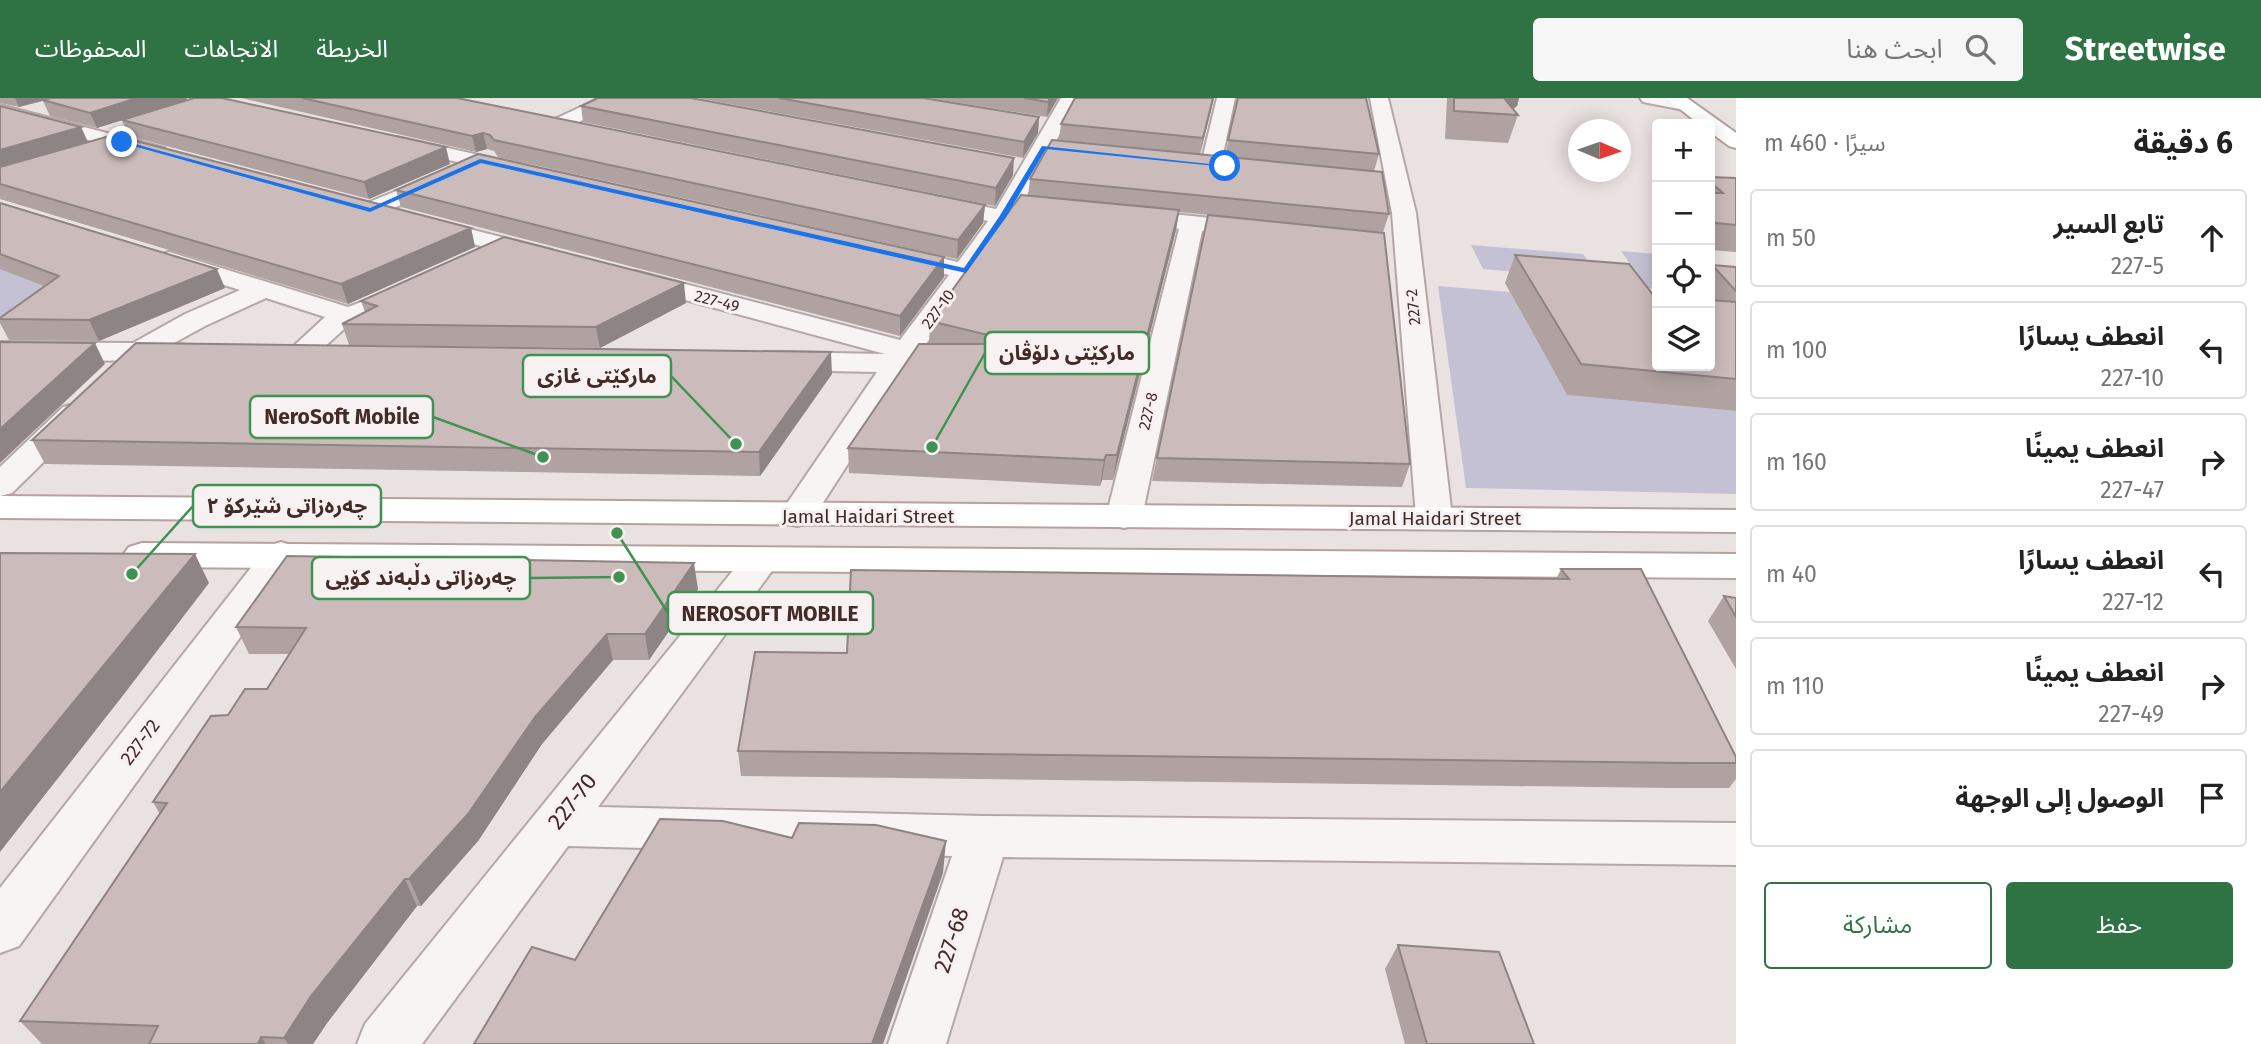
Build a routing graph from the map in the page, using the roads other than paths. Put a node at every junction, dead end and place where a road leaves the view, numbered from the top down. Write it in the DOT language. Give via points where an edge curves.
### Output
graph roads {
  1 [pos="615,98"];
  2 [pos="1070,98"];
  3 [pos="1226,98"];
  4 [pos="1379,98"];
  5 [pos="1649,98"];
  6 [pos="1679,101"];
  7 [pos="57,105"];
  8 [pos="7,116"];
  9 [pos="525,117"];
  10 [pos="1028,122"];
  11 [pos="559,124"];
  12 [pos="599,132"];
  13 [pos="372,137"];
  14 [pos="1736,142"];
  15 [pos="1050,148"];
  16 [pos="174,156"];
  17 [pos="480,161"];
  18 [pos="1186,162"];
  19 [pos="1005,164"];
  20 [pos="534,173"];
  21 [pos="908,198"];
  22 [pos="344,203"];
  23 [pos="370,210"];
  24 [pos="1016,210"];
  25 [pos="1101,214"];
  26 [pos="1192,223"];
  27 [pos="1286,233"];
  28 [pos="1380,242"];
  29 [pos="506,245"];
  30 [pos="1407,245"];
  31 [pos="871,249"];
  32 [pos="146,253"];
  33 [pos="559,259"];
  34 [pos="470,261"];
  35 [pos="966,271"];
  36 [pos="613,273"];
  37 [pos="265,289"];
  38 [pos="386,299"];
  39 [pos="350,316"];
  40 [pos="0,351"];
  41 [pos="140,351"];
  42 [pos="207,352"];
  43 [pos="342,355"];
  44 [pos="902,357"];
  45 [pos="745,361"];
  46 [pos="0,486"];
  47 [pos="0,508"];
  48 [pos="173,509"];
  49 [pos="797,515"];
  50 [pos="1124,517"];
  51 [pos="1434,517"];
  52 [pos="1736,521"];
  53 [pos="281,554"];
  54 [pos="761,560"];
  55 [pos="1736,566"];
  56 [pos="552,826"];
  57 [pos="984,836"];
  58 [pos="1736,844"];
  59 [pos="0,929"];
  60 [pos="386,1044"];
  61 [pos="917,1044"];
  1 -- 11 [label="street"];
  2 -- 15 [label="street, 227-10"];
  3 -- 18 [label="street" via="1218,165"];
  4 -- 30 [label="street, 227-2" via="1384,182"];
  5 -- 6 [label="street"];
  6 -- 14 [label="main road"];
  7 -- 8 [label="street"];
  8 -- 16 [label="street"];
  9 -- 11 [label="street"];
  10 -- 15 [label="street"];
  11 -- 12 [label="street"];
  11 -- 17 [label="street"];
  13 -- 17 [label="street"];
  15 -- 19 [label="street"];
  15 -- 24 [label="street, 227-10"];
  17 -- 20 [label="street"];
  17 -- 23 [label="street"];
  21 -- 24 [label="street"];
  22 -- 23 [label="street"];
  23 -- 29 [label="street"];
  24 -- 35 [label="street, 227-10"];
  25 -- 26 [label="street"];
  26 -- 27 [label="street"];
  26 -- 50 [label="street, 227-8"];
  28 -- 30 [label="street"];
  29 -- 33 [label="street"];
  29 -- 34 [label="street"];
  30 -- 51 [label="street, 227-2"];
  31 -- 35 [label="street"];
  32 -- 37 [label="street"];
  35 -- 44 [label="street, 227-10"];
  36 -- 44 [label="street, 227-49"];
  37 -- 39 [label="street"];
  37 -- 41 [label="street"];
  38 -- 39 [label="street"];
  39 -- 43 [label="street" via="287,354"];
  40 -- 41 [label="street"];
  41 -- 42 [label="street"];
  41 -- 46 [label="street"];
  44 -- 45 [label="street"];
  44 -- 49 [label="street, 227-10"];
  47 -- 48 [label="main road, Jamal Haidari Street"];
  48 -- 49 [label="main road, Jamal Haidari Street"];
  48 -- 53 [label="main road" via="121,554"];
  49 -- 50 [label="main road, Jamal Haidari Street"];
  50 -- 51 [label="main road, Jamal Haidari Street"];
  51 -- 52 [label="main road, Jamal Haidari Street"];
  53 -- 54 [label="main road"];
  53 -- 59 [label="street, 227-72"];
  54 -- 55 [label="main road" via="1643,582"];
  54 -- 56 [label="street, 227-70"];
  56 -- 57 [label="street"];
  56 -- 60 [label="street, 227-70"];
  57 -- 58 [label="street"];
  57 -- 61 [label="street, 227-68"];
}
